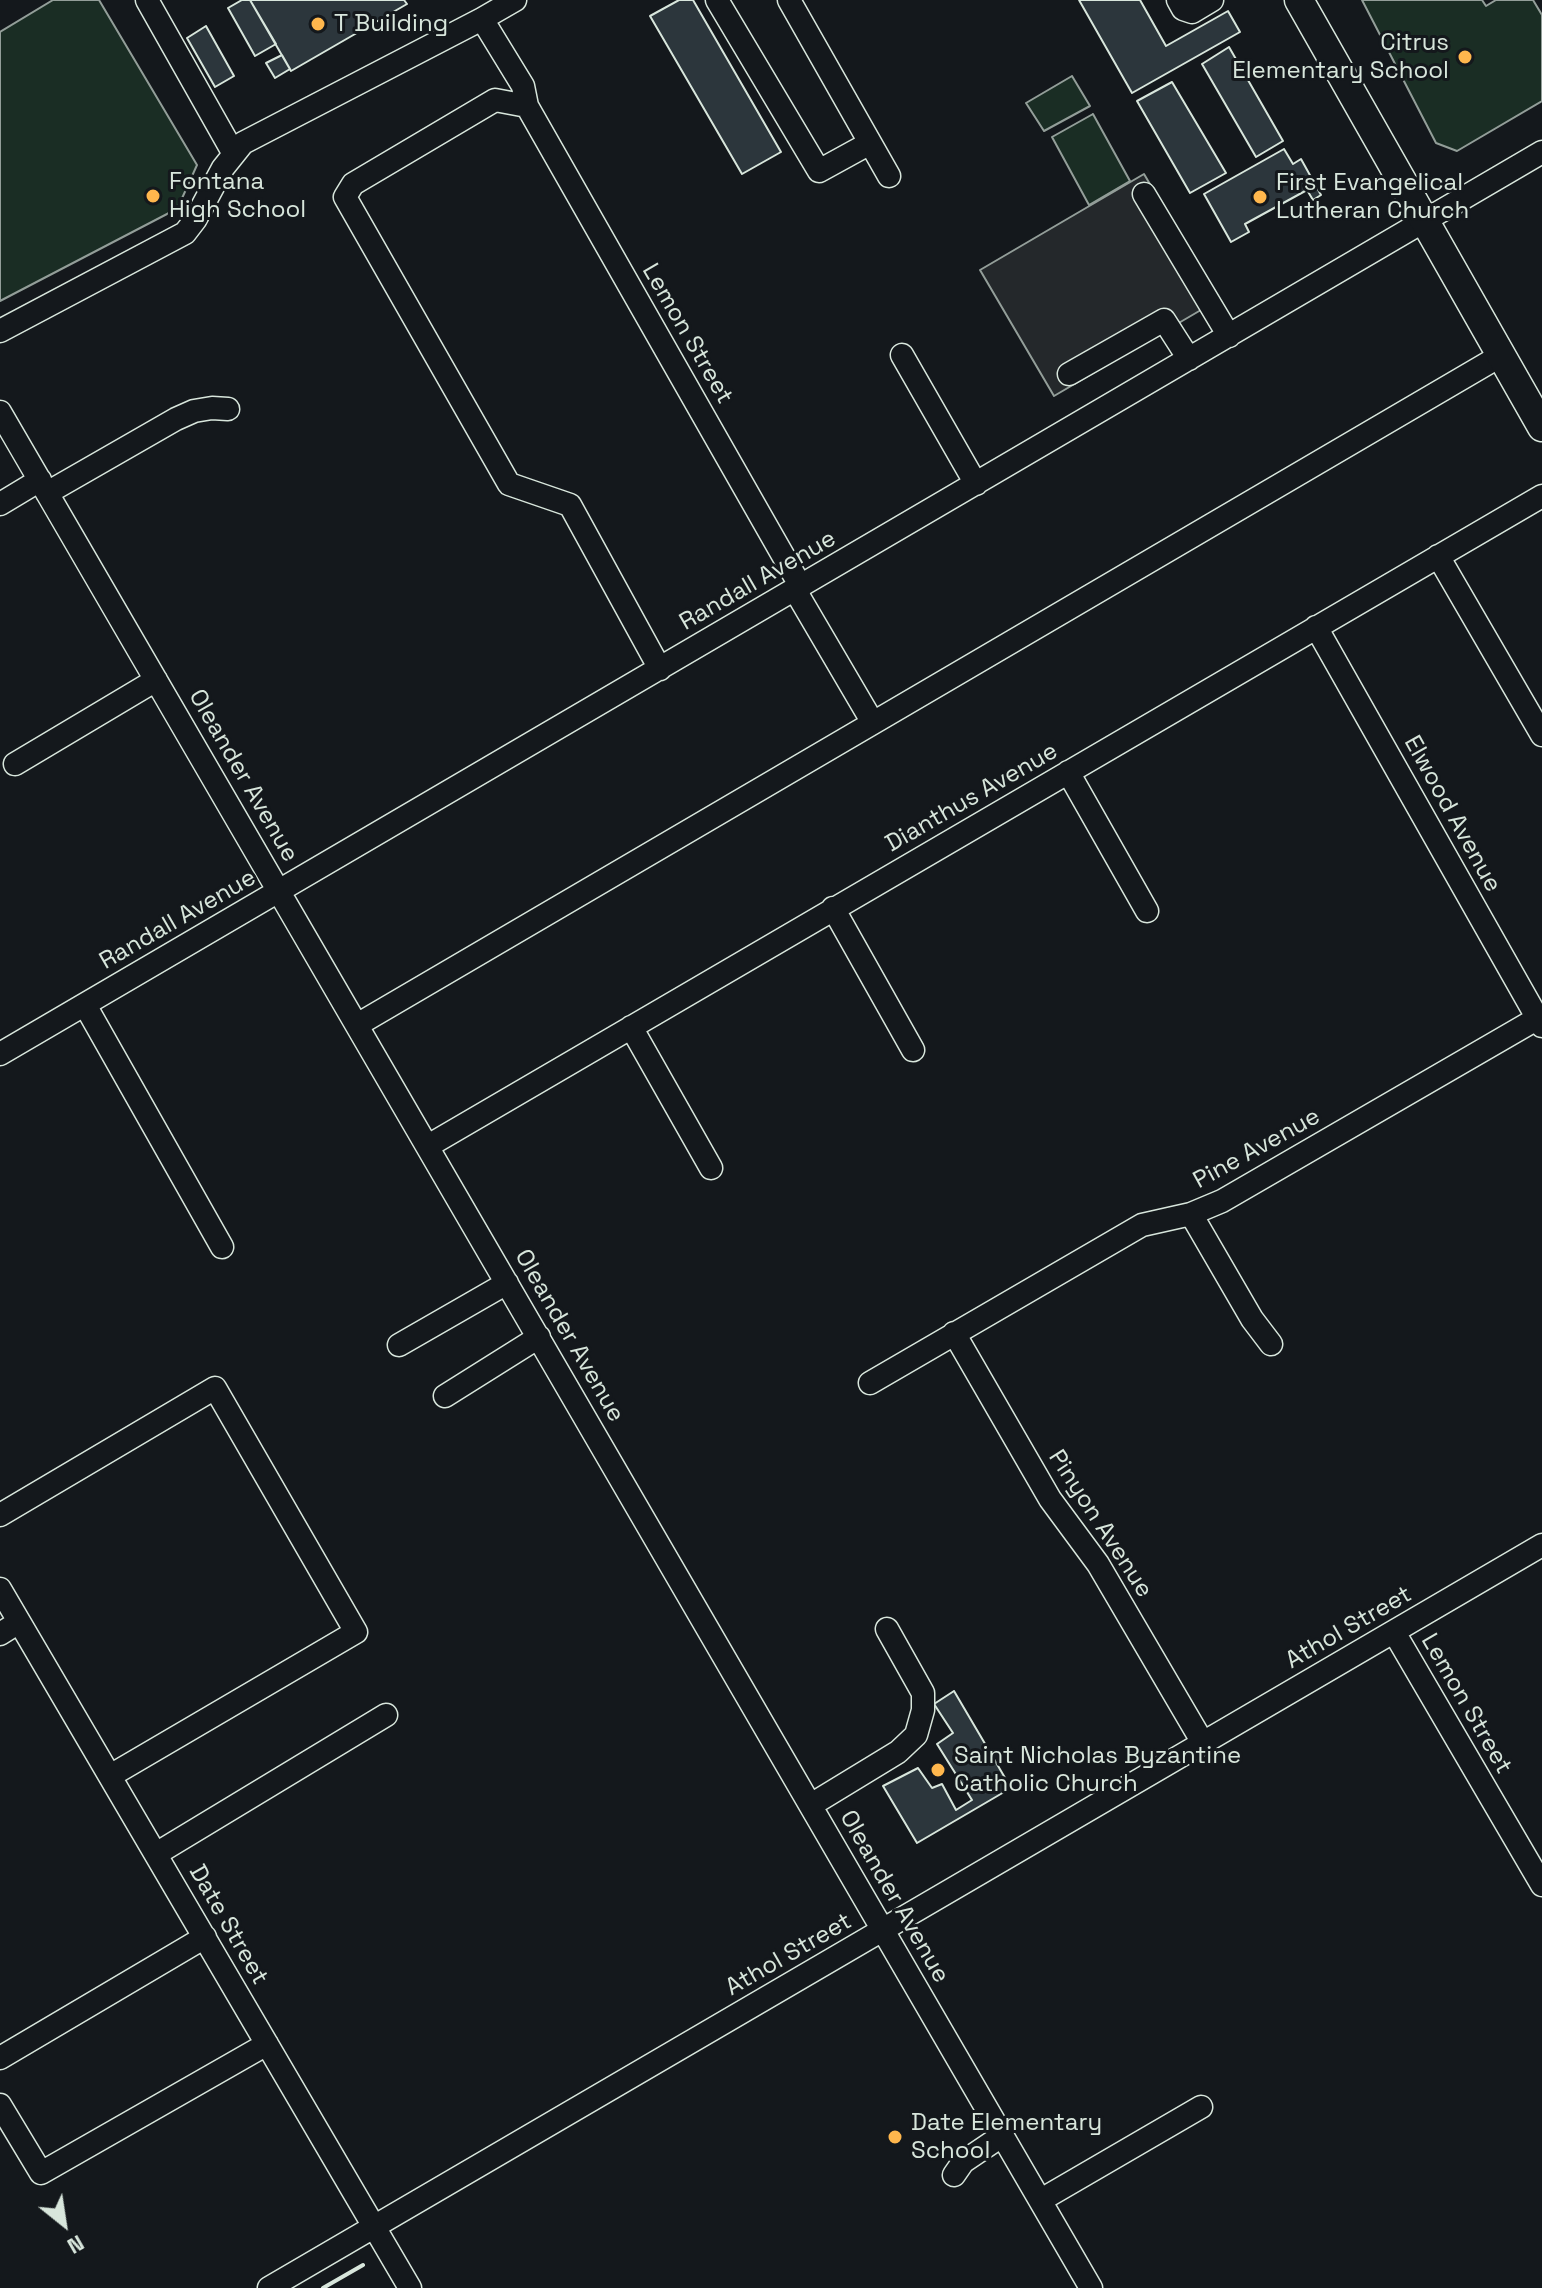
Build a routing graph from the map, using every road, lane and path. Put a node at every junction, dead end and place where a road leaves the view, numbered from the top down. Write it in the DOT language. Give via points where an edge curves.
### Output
graph roads {
  1 [pos="147,0"];
  2 [pos="515,0"];
  3 [pos="717,0"];
  4 [pos="789,0"];
  5 [pos="1178,0"];
  6 [pos="1212,0"];
  7 [pos="1299,0"];
  8 [pos="482,19"];
  9 [pos="527,106"];
  10 [pos="870,143"];
  11 [pos="1542,152"];
  12 [pos="234,154"];
  13 [pos="889,176"];
  14 [pos="1144,194"];
  15 [pos="1424,221"];
  16 [pos="0,331"];
  17 [pos="1229,336"];
  18 [pos="902,355"];
  19 [pos="1500,356"];
  20 [pos="1189,359"];
  21 [pos="1069,374"];
  22 [pos="228,409"];
  23 [pos="0,412"];
  24 [pos="1542,427"];
  25 [pos="976,484"];
  26 [pos="44,486"];
  27 [pos="1542,496"];
  28 [pos="0,504"];
  29 [pos="1438,556"];
  30 [pos="798,589"];
  31 [pos="1316,627"];
  32 [pos="660,669"];
  33 [pos="156,680"];
  34 [pos="873,723"];
  35 [pos="1542,735"];
  36 [pos="15,764"];
  37 [pos="1068,772"];
  38 [pos="280,892"];
  39 [pos="833,908"];
  40 [pos="1147,911"];
  41 [pos="85,1005"];
  42 [pos="1540,1022"];
  43 [pos="357,1025"];
  44 [pos="631,1027"];
  45 [pos="913,1050"];
  46 [pos="0,1054"];
  47 [pos="428,1146"];
  48 [pos="711,1168"];
  49 [pos="1191,1214"];
  50 [pos="222,1247"];
  51 [pos="507,1283"];
  52 [pos="954,1333"];
  53 [pos="539,1337"];
  54 [pos="1271,1344"];
  55 [pos="399,1345"];
  56 [pos="870,1383"];
  57 [pos="445,1396"];
  58 [pos="0,1515"];
  59 [pos="1542,1545"];
  60 [pos="2,1597"];
  61 [pos="10,1628"];
  62 [pos="887,1629"];
  63 [pos="1394,1632"];
  64 [pos="386,1715"];
  65 [pos="1203,1743"];
  66 [pos="110,1776"];
  67 [pos="811,1805"];
  68 [pos="156,1854"];
  69 [pos="1542,1885"];
  70 [pos="883,1929"];
  71 [pos="205,1937"];
  72 [pos="267,2044"];
  73 [pos="0,2058"];
  74 [pos="0,2105"];
  75 [pos="1201,2107"];
  76 [pos="1003,2135"];
  77 [pos="954,2175"];
  78 [pos="1041,2200"];
  79 [pos="375,2226"];
  80 [pos="269,2288"];
  81 [pos="410,2288"];
  82 [pos="1091,2288"];
  1 -- 12 [label="street"];
  2 -- 8 [label="street"];
  3 -- 10 [label="street" via="819,171"];
  4 -- 10 [label="street"];
  5 -- 6 [label="street" via="1192,12"];
  7 -- 15 [label="main road"];
  8 -- 9 [label="street, Lemon Street" via="523,86"];
  8 -- 12 [label="street" via="243,143"];
  9 -- 30 [label="street, Lemon Street"];
  9 -- 32 [label="street" via="495,100 353,184 345,197 509,484 570,505"];
  10 -- 13 [label="street"];
  11 -- 15 [label="street, Randall Avenue"];
  12 -- 16 [label="street" via="185,233"];
  14 -- 17 [label="street"];
  15 -- 17 [label="street, Randall Avenue"];
  15 -- 19 [label="main road"];
  17 -- 20 [label="street, Randall Avenue"];
  18 -- 25 [label="street"];
  19 -- 24 [label="main road"];
  19 -- 34 [label="street"];
  20 -- 21 [label="street" via="1164,320"];
  20 -- 25 [label="street, Randall Avenue"];
  22 -- 26 [label="street" via="194,411"];
  23 -- 26 [label="street, Oleander Avenue"];
  25 -- 30 [label="street, Randall Avenue"];
  26 -- 28 [label="street"];
  26 -- 33 [label="street, Oleander Avenue"];
  27 -- 29 [label="street, Dianthus Avenue"];
  29 -- 31 [label="street, Dianthus Avenue"];
  29 -- 35 [label="street"];
  30 -- 32 [label="street, Randall Avenue"];
  30 -- 34 [label="street, Lemon Street"];
  31 -- 37 [label="street, Dianthus Avenue"];
  31 -- 42 [label="street, Elwood Avenue"];
  32 -- 38 [label="street, Randall Avenue"];
  33 -- 36 [label="street"];
  33 -- 38 [label="street, Oleander Avenue"];
  34 -- 43 [label="street"];
  37 -- 39 [label="street, Dianthus Avenue"];
  37 -- 40 [label="street"];
  38 -- 41 [label="street, Randall Avenue"];
  38 -- 43 [label="street, Oleander Avenue"];
  39 -- 44 [label="street, Dianthus Avenue"];
  39 -- 45 [label="street"];
  41 -- 46 [label="street, Randall Avenue"];
  41 -- 50 [label="street"];
  42 -- 49 [label="street, Pine Avenue"];
  43 -- 47 [label="street, Oleander Avenue"];
  44 -- 47 [label="street, Dianthus Avenue"];
  44 -- 48 [label="street"];
  47 -- 51 [label="street, Oleander Avenue"];
  49 -- 52 [label="street, Pine Avenue" via="1142,1225"];
  49 -- 54 [label="street"];
  51 -- 53 [label="street, Oleander Avenue"];
  51 -- 55 [label="street"];
  52 -- 56 [label="street, Pine Avenue"];
  52 -- 65 [label="street, Pinyon Avenue" via="1050,1499 1098,1564"];
  53 -- 57 [label="street"];
  53 -- 67 [label="street, Oleander Avenue"];
  58 -- 66 [label="street" via="215,1388 356,1632"];
  59 -- 63 [label="street, Athol Street"];
  60 -- 61 [label="street, Date Street"];
  61 -- 66 [label="street, Date Street"];
  62 -- 67 [label="street" via="923,1693 916,1735 898,1752"];
  63 -- 65 [label="street, Athol Street"];
  63 -- 69 [label="street, Lemon Street"];
  64 -- 68 [label="street"];
  65 -- 70 [label="street, Athol Street"];
  66 -- 68 [label="street, Date Street"];
  67 -- 70 [label="street, Oleander Avenue"];
  68 -- 71 [label="street, Date Street"];
  70 -- 76 [label="street, Oleander Avenue"];
  70 -- 79 [label="street, Athol Street"];
  71 -- 72 [label="street, Date Street"];
  71 -- 73 [label="street"];
  72 -- 74 [label="street" via="41,2173"];
  72 -- 79 [label="street, Date Street"];
  75 -- 78 [label="street"];
  76 -- 77 [label="street" via="963,2162"];
  76 -- 78 [label="street, Oleander Avenue"];
  78 -- 82 [label="street, Oleander Avenue"];
  79 -- 80 [label="street, Athol Street"];
  79 -- 81 [label="street, Date Street"];
}
